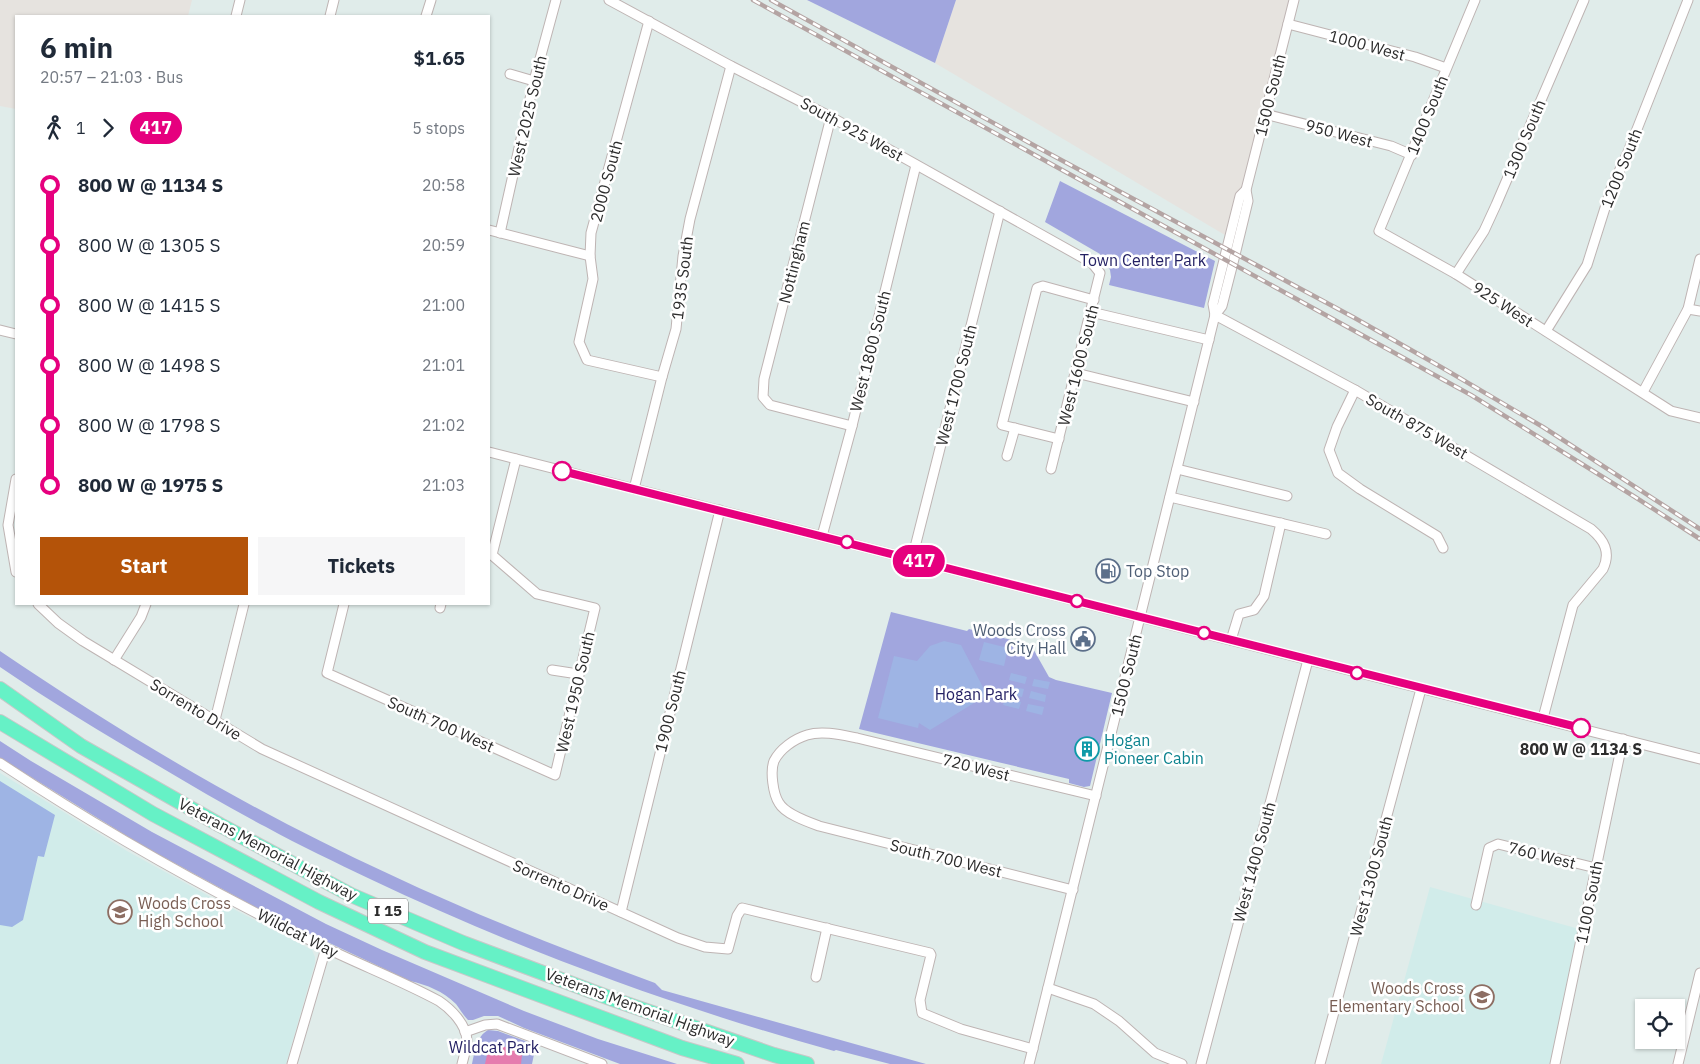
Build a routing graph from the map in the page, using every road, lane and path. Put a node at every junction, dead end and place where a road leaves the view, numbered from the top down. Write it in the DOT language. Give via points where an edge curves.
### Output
graph roads {
  1 [pos="240,0"];
  2 [pos="334,0"];
  3 [pos="430,0"];
  4 [pos="556,0"];
  5 [pos="609,0"];
  6 [pos="1294,0"];
  7 [pos="1475,0"];
  8 [pos="1584,0"];
  9 [pos="1688,0"];
  10 [pos="236,15"];
  11 [pos="330,15"];
  12 [pos="426,15"];
  13 [pos="649,21"];
  14 [pos="1288,24"];
  15 [pos="731,66"];
  16 [pos="1446,68"];
  17 [pos="510,74"];
  18 [pos="534,80"];
  19 [pos="1265,114"];
  20 [pos="832,116"];
  21 [pos="1412,155"];
  22 [pos="916,165"];
  23 [pos="1000,211"];
  24 [pos="490,230"];
  25 [pos="1379,231"];
  26 [pos="500,233"];
  27 [pos="590,256"];
  28 [pos="1700,258"];
  29 [pos="1092,263"];
  30 [pos="1456,274"];
  31 [pos="1094,300"];
  32 [pos="1688,310"];
  33 [pos="1700,311"];
  34 [pos="1091,312"];
  35 [pos="1215,315"];
  36 [pos="0,330"];
  37 [pos="1546,332"];
  38 [pos="15,334"];
  39 [pos="1209,340"];
  40 [pos="1076,373"];
  41 [pos="662,377"];
  42 [pos="1355,390"];
  43 [pos="1639,390"];
  44 [pos="1194,402"];
  45 [pos="1700,418"];
  46 [pos="852,426"];
  47 [pos="1014,428"];
  48 [pos="1059,440"];
  49 [pos="490,452"];
  50 [pos="1007,456"];
  51 [pos="516,459"];
  52 [pos="1051,469"];
  53 [pos="1177,469"];
  54 [pos="15,485"];
  55 [pos="634,489"];
  56 [pos="1287,496"];
  57 [pos="1170,497"];
  58 [pos="720,510"];
  59 [pos="1281,523"];
  60 [pos="1326,534"];
  61 [pos="822,536"];
  62 [pos="5,543"];
  63 [pos="1443,548"];
  64 [pos="490,555"];
  65 [pos="912,559"];
  66 [pos="15,569"];
  67 [pos="39,605"];
  68 [pos="146,605"];
  69 [pos="244,605"];
  70 [pos="344,605"];
  71 [pos="1141,618"];
  72 [pos="1231,640"];
  73 [pos="114,660"];
  74 [pos="1308,660"];
  75 [pos="552,670"];
  76 [pos="578,674"];
  77 [pos="1421,688"];
  78 [pos="0,689"];
  79 [pos="1543,718"];
  80 [pos="215,720"];
  81 [pos="0,722"];
  82 [pos="1623,739"];
  83 [pos="1700,759"];
  84 [pos="0,763"];
  85 [pos="555,775"];
  86 [pos="1096,796"];
  87 [pos="819,826"];
  88 [pos="1596,868"];
  89 [pos="1073,890"];
  90 [pos="1476,905"];
  91 [pos="620,912"];
  92 [pos="827,928"];
  93 [pos="326,948"];
  94 [pos="1700,972"];
  95 [pos="816,977"];
  96 [pos="1048,988"];
  97 [pos="465,1032"];
  98 [pos="1033,1049"];
  99 [pos="292,1064"];
  100 [pos="462,1064"];
  101 [pos="602,1064"];
  102 [pos="737,1064"];
  103 [pos="807,1064"];
  104 [pos="1029,1064"];
  105 [pos="1182,1064"];
  106 [pos="1201,1064"];
  107 [pos="1320,1064"];
  108 [pos="1555,1064"];
  109 [pos="1678,1064"];
  1 -- 10 [label="street"];
  2 -- 11 [label="street"];
  3 -- 12 [label="street"];
  4 -- 18 [label="street, West 2025 South"];
  5 -- 13 [label="street, South 925 West"];
  6 -- 14 [label="street, 1500 South"];
  7 -- 16 [label="street, 1400 South"];
  8 -- 30 [label="street, 1300 South" via="1496,205"];
  9 -- 37 [label="street, 1200 South" via="1611,189 1587,265"];
  13 -- 15 [label="street, South 925 West"];
  13 -- 27 [label="street, 2000 South" via="591,233"];
  14 -- 16 [label="street, 1000 West"];
  14 -- 19 [label="street, 1500 South"];
  15 -- 20 [label="street, South 925 West"];
  15 -- 41 [label="street, 1935 South" via="690,219 676,329"];
  16 -- 21 [label="street, 1400 South"];
  17 -- 18 [label="street"];
  18 -- 26 [label="street, West 2025 South"];
  19 -- 21 [label="street, 950 West" via="1391,146"];
  19 -- 35 [label="street, 1500 South" via="1246,190 1248,201 1233,263 1222,306"];
  20 -- 22 [label="street, South 925 West"];
  20 -- 46 [label="street, Nottingham" via="764,379 763,397 770,405"];
  21 -- 25 [label="street, 1400 South"];
  22 -- 23 [label="street, South 925 West"];
  22 -- 46 [label="street, West 1800 South"];
  23 -- 29 [label="street, South 925 West"];
  23 -- 65 [label="street, West 1700 South"];
  24 -- 26 [label="street"];
  25 -- 30 [label="street, 925 West"];
  26 -- 27 [label="street"];
  27 -- 41 [label="street, 2000 South" via="593,279 579,342 587,360"];
  28 -- 32 [label="street"];
  29 -- 31 [label="street, West 1600 South" via="1100,272"];
  30 -- 37 [label="street, 925 West"];
  31 -- 34 [label="street, West 1600 South"];
  31 -- 47 [label="street" via="1042,286 1038,288 1002,425"];
  32 -- 33 [label="street"];
  32 -- 43 [label="street"];
  34 -- 39 [label="street"];
  34 -- 40 [label="street, West 1600 South"];
  35 -- 39 [label="street, 1500 South"];
  35 -- 42 [label="street, South 875 West"];
  36 -- 38 [label="street"];
  37 -- 43 [label="street, 925 West"];
  39 -- 44 [label="street, 1500 South"];
  40 -- 44 [label="street"];
  40 -- 48 [label="street, West 1600 South"];
  41 -- 55 [label="street, 1935 South"];
  42 -- 63 [label="street" via="1330,450 1338,473 1437,536"];
  42 -- 79 [label="street, South 875 West" via="1602,538 1607,551 1606,563 1573,605"];
  43 -- 45 [label="street" via="1671,411"];
  44 -- 53 [label="street, 1500 South"];
  46 -- 61 [label="street, West 1800 South"];
  47 -- 48 [label="street"];
  47 -- 50 [label="street"];
  48 -- 52 [label="street, West 1600 South"];
  49 -- 51 [label="street"];
  51 -- 55 [label="street"];
  51 -- 64 [label="street"];
  53 -- 56 [label="street"];
  53 -- 57 [label="street, 1500 South"];
  54 -- 62 [label="street"];
  55 -- 58 [label="street"];
  57 -- 59 [label="street"];
  57 -- 71 [label="street, 1500 South"];
  58 -- 61 [label="street"];
  58 -- 91 [label="street, 1900 South"];
  59 -- 60 [label="street"];
  59 -- 72 [label="street" via="1264,596 1254,610 1239,614"];
  61 -- 65 [label="street"];
  62 -- 66 [label="street"];
  64 -- 76 [label="street, West 1950 South" via="537,594 595,608"];
  65 -- 71 [label="street"];
  67 -- 73 [label="street, Sorrento Drive" via="58,623"];
  68 -- 73 [label="street"];
  69 -- 80 [label="street"];
  70 -- 85 [label="street, South 700 West" via="327,673"];
  71 -- 72 [label="street"];
  71 -- 86 [label="street, 1500 South"];
  72 -- 74 [label="street"];
  73 -- 80 [label="street, Sorrento Drive"];
  74 -- 77 [label="street"];
  74 -- 106 [label="street, West 1400 South"];
  75 -- 76 [label="street"];
  76 -- 85 [label="street, West 1950 South"];
  77 -- 79 [label="street"];
  77 -- 107 [label="street, West 1300 South"];
  78 -- 103 [label="highway, Veterans Memorial Highway / I 15" via="81,746 350,894 463,943 615,1000"];
  79 -- 82 [label="street"];
  80 -- 91 [label="street, Sorrento Drive" via="262,749"];
  81 -- 102 [label="highway, Veterans Memorial Highway / I 15" via="153,814 319,902 425,952 682,1048"];
  82 -- 83 [label="street"];
  82 -- 88 [label="street, 1100 South"];
  84 -- 93 [label="street, Wildcat Way" via="138,849"];
  86 -- 87 [label="street, 720 West" via="857,738 829,733 808,734 787,745 774,762 773,784 779,804 798,818"];
  86 -- 89 [label="street, 1500 South"];
  87 -- 89 [label="street, South 700 West"];
  88 -- 90 [label="street, 760 West" via="1498,844 1489,848"];
  88 -- 108 [label="street, 1100 South"];
  89 -- 96 [label="street, 1500 South"];
  91 -- 92 [label="street, Sorrento Drive" via="678,938 705,947 728,949 742,908"];
  92 -- 95 [label="street"];
  92 -- 98 [label="street, Sorrento Drive" via="930,953 920,1000 922,1012 961,1029"];
  93 -- 97 [label="street, Wildcat Way" via="439,1000"];
  93 -- 99 [label="street"];
  94 -- 109 [label="street"];
  96 -- 98 [label="street, 1500 South"];
  96 -- 105 [label="street" via="1094,1004 1155,1053"];
  97 -- 100 [label="street" via="467,1041"];
  97 -- 101 [label="street" via="497,1024"];
  98 -- 104 [label="street, 1500 South"];
}
